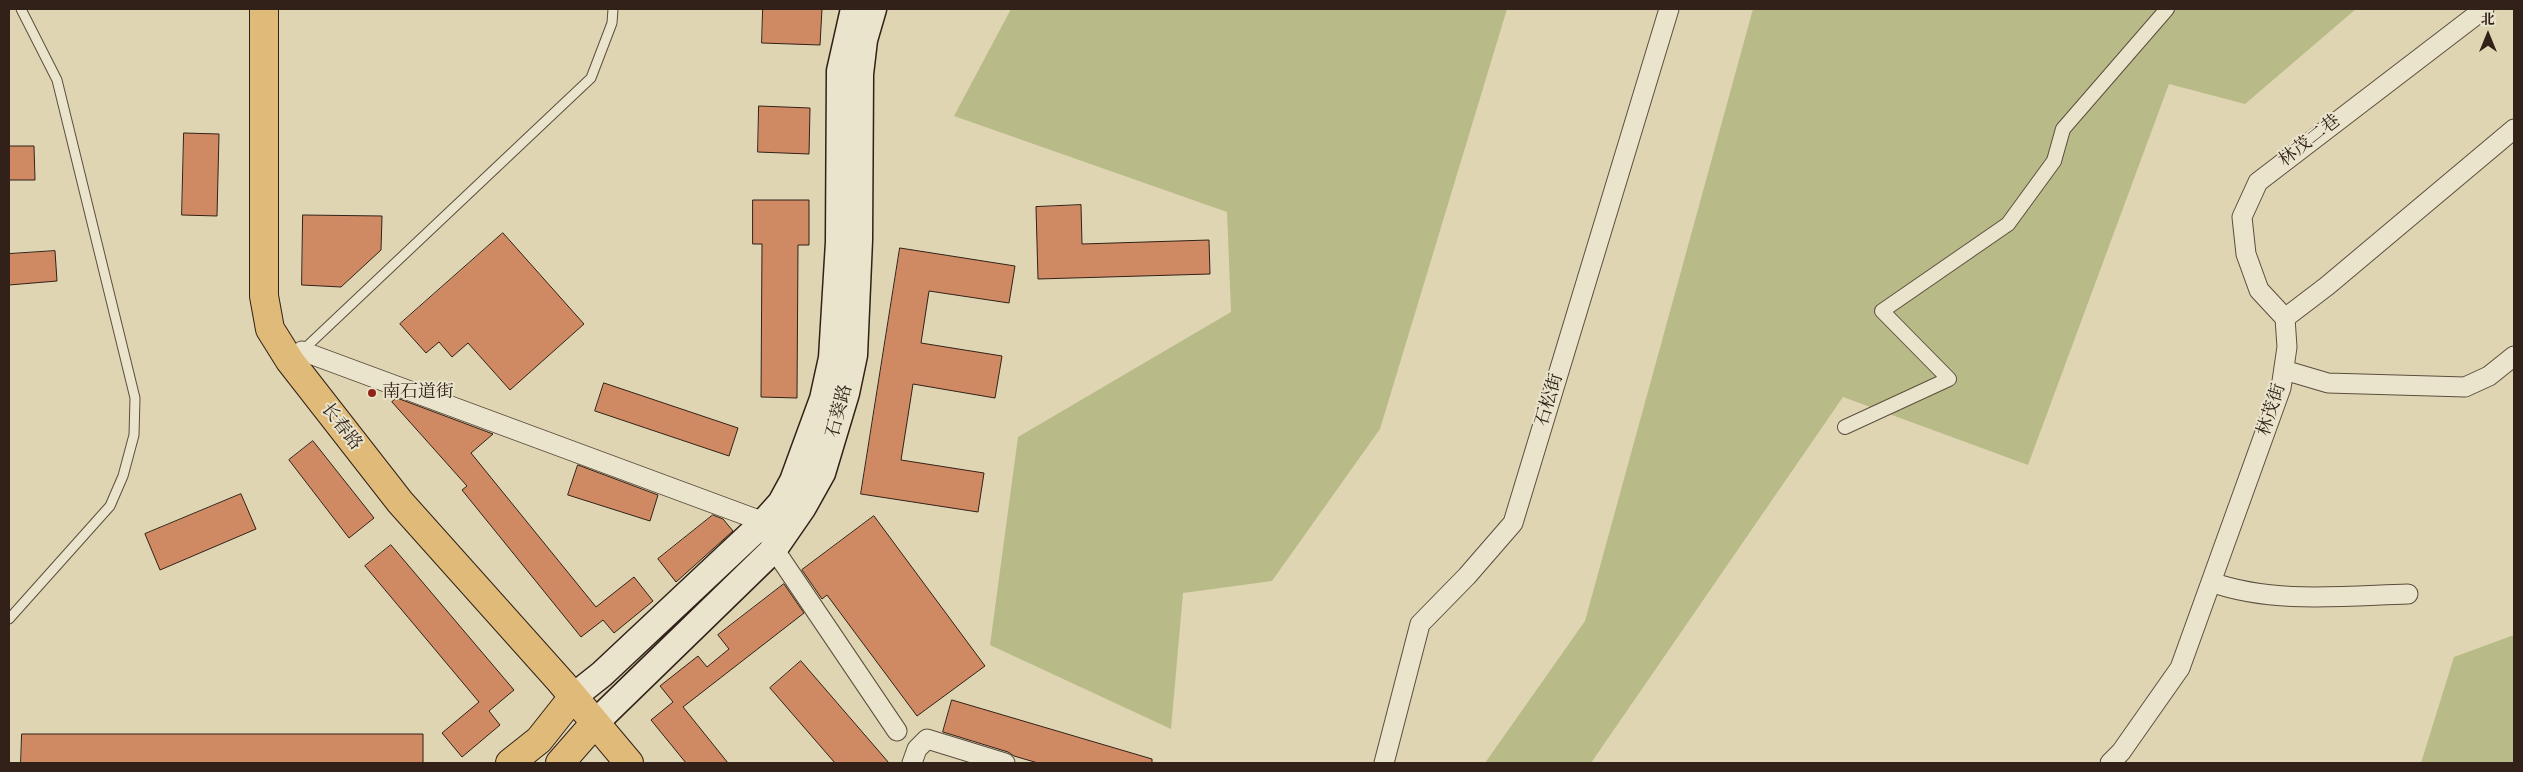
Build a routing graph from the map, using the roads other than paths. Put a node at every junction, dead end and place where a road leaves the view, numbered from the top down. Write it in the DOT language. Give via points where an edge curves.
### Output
graph roads {
  1 [pos="21,9"];
  2 [pos="264,9"];
  3 [pos="612,9"];
  4 [pos="854,9"];
  5 [pos="873,9"];
  6 [pos="1669,9"];
  7 [pos="2166,9"];
  8 [pos="2484,9"];
  9 [pos="26,13"];
  10 [pos="2514,129"];
  11 [pos="2285,318"];
  12 [pos="296,356"];
  13 [pos="2514,356"];
  14 [pos="2284,370"];
  15 [pos="1845,426"];
  16 [pos="764,522"];
  17 [pos="774,549"];
  18 [pos="2211,582"];
  19 [pos="2408,594"];
  20 [pos="9,619"];
  21 [pos="573,697"];
  22 [pos="595,723"];
  23 [pos="897,731"];
  24 [pos="510,763"];
  25 [pos="560,763"];
  26 [pos="629,763"];
  27 [pos="912,763"];
  28 [pos="1005,763"];
  29 [pos="1384,763"];
  30 [pos="2110,763"];
  1 -- 9 [label="lane"];
  2 -- 12 [label="main road, 长春路" via="264,296 270,329"];
  3 -- 12 [label="lane" via="612,23 591,78"];
  4 -- 16 [label="main road, 石葵路" via="840,71 839,242 832,358 823,399 793,481 781,503"];
  5 -- 17 [label="main road, 石葵路" via="864,40 860,74 859,240 854,355 822,473"];
  6 -- 29 [label="street, 石松街" via="1513,523 1420,624"];
  7 -- 15 [label="street" via="2063,129 2054,161 2008,224 1882,311 1949,379"];
  8 -- 11 [label="street, 林茂二巷" via="2258,182 2242,217 2246,254 2259,290"];
  9 -- 20 [label="lane" via="57,80 135,398 134,435 123,476 110,506"];
  10 -- 11 [label="street"];
  11 -- 14 [label="street, 林茂街" via="2287,347"];
  12 -- 16 [label="street"];
  12 -- 21 [label="main road, 长春路" via="400,502"];
  13 -- 14 [label="street" via="2489,376 2465,387 2328,383"];
  14 -- 18 [label="street, 林茂街" via="2281,388"];
  16 -- 17 [label="street"];
  16 -- 21 [label="main road, 石葵路" via="602,674"];
  17 -- 22 [label="main road, 石葵路"];
  17 -- 23 [label="street"];
  18 -- 19 [label="street" via="2239,592 2310,597"];
  18 -- 30 [label="street, 林茂街" via="2180,668"];
  21 -- 22 [label="main road, 长春路"];
  21 -- 24 [label="main road" via="539,740"];
  22 -- 25 [label="main road"];
  22 -- 26 [label="main road, 长春路"];
  27 -- 28 [label="street" via="917,749 927,739"];
}
